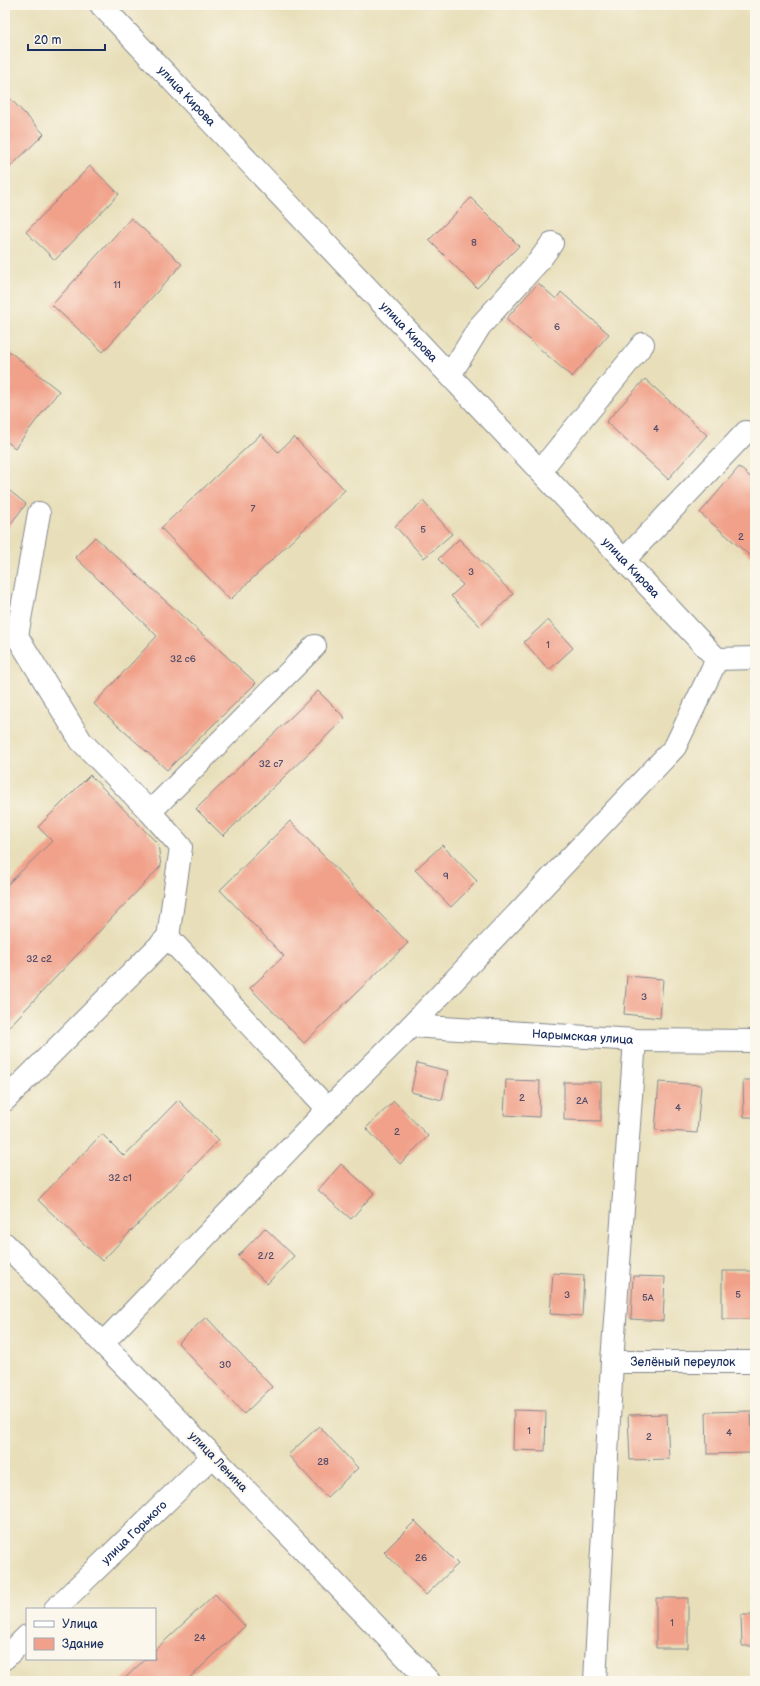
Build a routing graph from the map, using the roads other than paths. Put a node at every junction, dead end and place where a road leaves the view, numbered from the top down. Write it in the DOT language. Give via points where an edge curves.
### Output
graph roads {
  1 [pos="101,5"];
  2 [pos="552,243"];
  3 [pos="643,344"];
  4 [pos="450,375"];
  5 [pos="746,432"];
  6 [pos="540,471"];
  7 [pos="39,513"];
  8 [pos="624,560"];
  9 [pos="315,646"];
  10 [pos="755,658"];
  11 [pos="717,659"];
  12 [pos="150,812"];
  13 [pos="168,937"];
  14 [pos="411,1026"];
  15 [pos="635,1040"];
  16 [pos="755,1041"];
  17 [pos="5,1100"];
  18 [pos="328,1109"];
  19 [pos="5,1244"];
  20 [pos="103,1343"];
  21 [pos="612,1362"];
  22 [pos="755,1362"];
  23 [pos="213,1456"];
  24 [pos="56,1608"];
  25 [pos="26,1637"];
  26 [pos="5,1658"];
  27 [pos="429,1681"];
  28 [pos="594,1681"];
  1 -- 4 [label="street, улица Кирова"];
  2 -- 4 [label="street" via="539,262 480,326"];
  3 -- 6 [label="street"];
  4 -- 6 [label="street, улица Кирова"];
  5 -- 8 [label="street"];
  6 -- 8 [label="street, улица Кирова"];
  7 -- 12 [label="street" via="17,636 81,741"];
  8 -- 11 [label="street, улица Кирова"];
  9 -- 12 [label="street"];
  10 -- 11 [label="street"];
  11 -- 14 [label="street" via="675,747"];
  12 -- 13 [label="street" via="181,847"];
  13 -- 17 [label="street"];
  13 -- 18 [label="street"];
  14 -- 15 [label="street, Нарымская улица"];
  14 -- 18 [label="street"];
  15 -- 16 [label="street, Нарымская улица"];
  15 -- 21 [label="street"];
  18 -- 20 [label="street"];
  19 -- 20 [label="street, улица Ленина"];
  20 -- 23 [label="street, улица Ленина"];
  21 -- 22 [label="street, Зелёный переулок"];
  21 -- 28 [label="street"];
  23 -- 24 [label="street, улица Горького"];
  23 -- 27 [label="street, улица Ленина"];
  25 -- 26 [label="street"];
}
